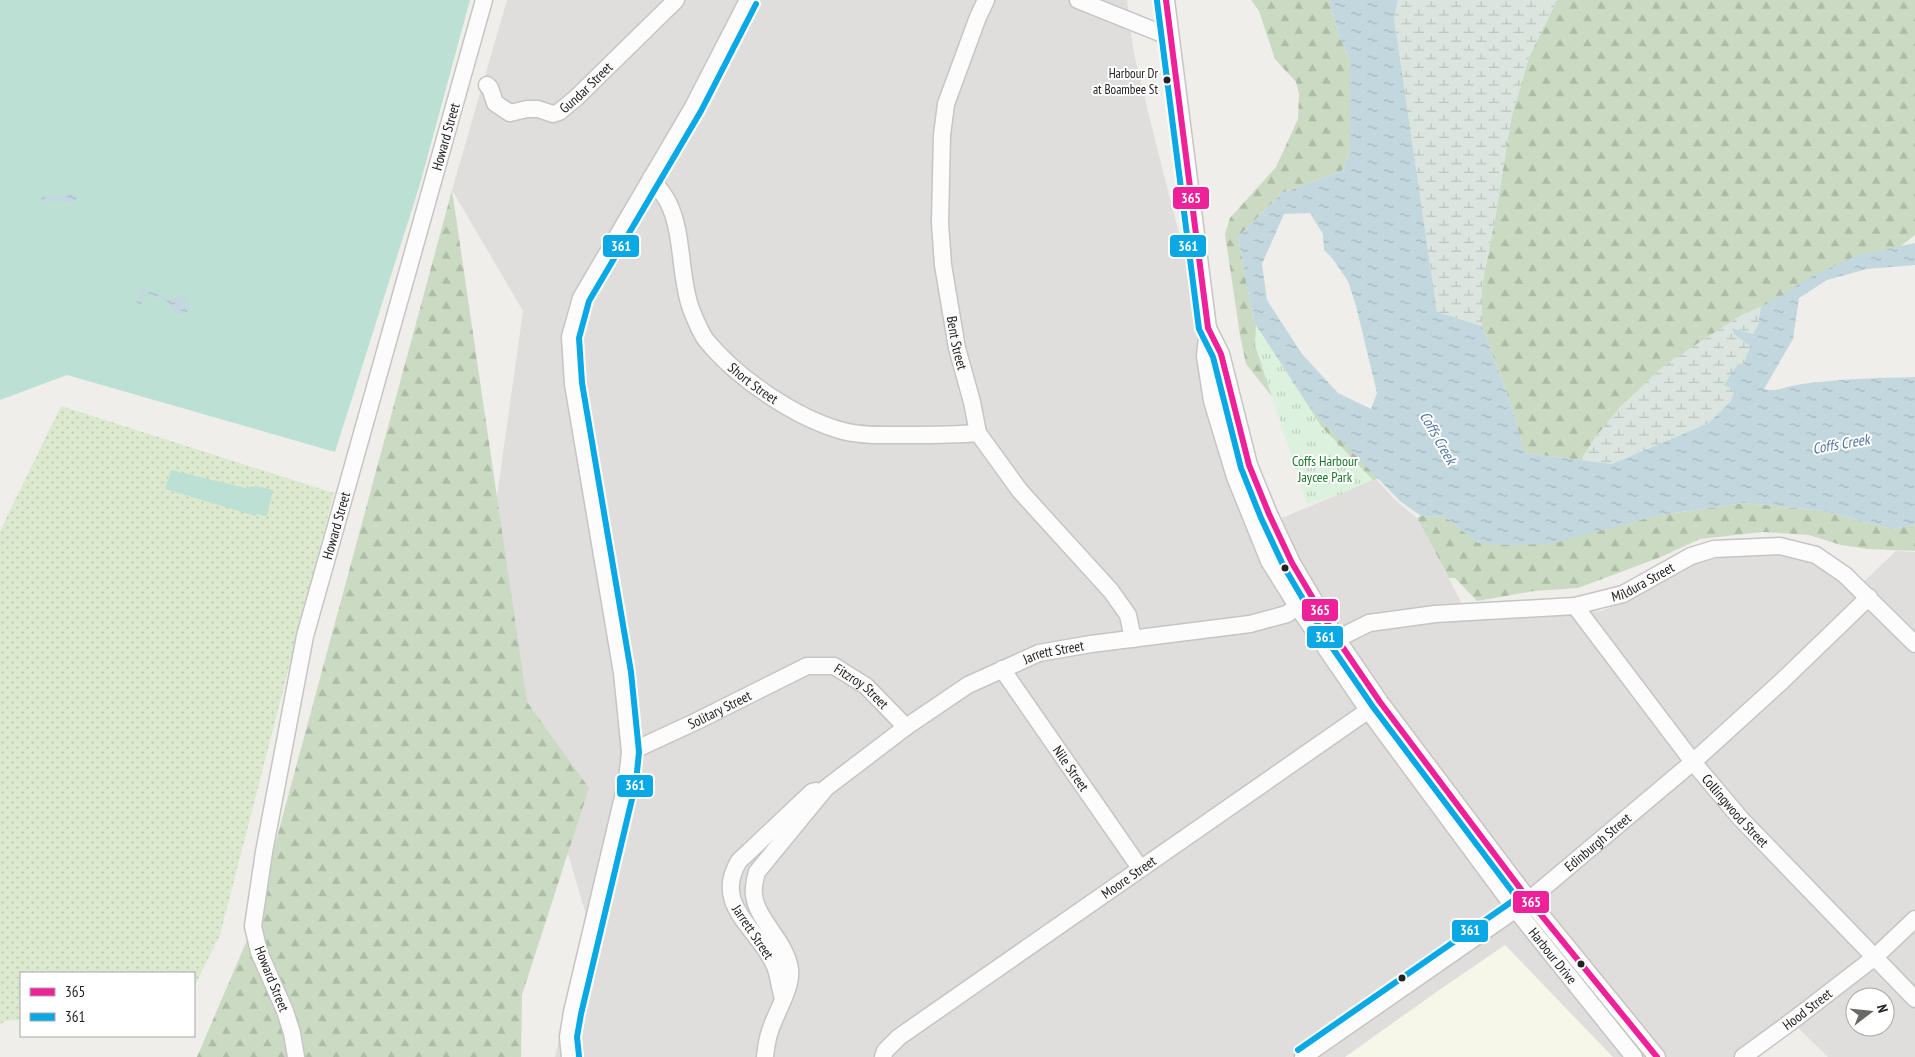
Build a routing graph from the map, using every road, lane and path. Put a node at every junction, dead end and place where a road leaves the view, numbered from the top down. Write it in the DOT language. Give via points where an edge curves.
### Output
graph roads {
  1 [pos="484,0"];
  2 [pos="676,0"];
  3 [pos="748,0"];
  4 [pos="986,0"];
  5 [pos="1078,0"];
  6 [pos="1166,0"];
  7 [pos="1170,37"];
  8 [pos="487,85"];
  9 [pos="651,178"];
  10 [pos="1208,328"];
  11 [pos="978,433"];
  12 [pos="1312,596"];
  13 [pos="1869,597"];
  14 [pos="1297,606"];
  15 [pos="1575,606"];
  16 [pos="1133,639"];
  17 [pos="1337,639"];
  18 [pos="1915,644"];
  19 [pos="807,666"];
  20 [pos="1002,669"];
  21 [pos="1374,706"];
  22 [pos="906,728"];
  23 [pos="630,752"];
  24 [pos="1693,762"];
  25 [pos="826,788"];
  26 [pos="1140,868"];
  27 [pos="1523,905"];
  28 [pos="1915,919"];
  29 [pos="1874,957"];
  30 [pos="782,998"];
  31 [pos="1915,999"];
  32 [pos="296,1057"];
  33 [pos="570,1057"];
  34 [pos="765,1057"];
  35 [pos="883,1057"];
  36 [pos="1303,1057"];
  37 [pos="1634,1057"];
  38 [pos="1657,1057"];
  39 [pos="1743,1057"];
  1 -- 32 [label="street, Howard Street" via="305,636 264,852 254,926 259,952 285,1011"];
  2 -- 8 [label="street, Gundar Street" via="559,112 553,114 527,109 510,113 495,103"];
  3 -- 9 [label="street" via="693,107"];
  4 -- 11 [label="street, Bent Street" via="946,104 940,214 943,265 957,348"];
  5 -- 7 [label="street"];
  6 -- 7 [label="street, Harbour Drive"];
  7 -- 10 [label="street, Harbour Drive"];
  9 -- 11 [label="street, Short Street" via="668,202 691,309 705,338 747,380 793,410 818,423 844,431 874,436"];
  9 -- 23 [label="street" via="581,298 570,338 573,384 622,673"];
  10 -- 12 [label="street, Harbour Drive" via="1221,354 1250,465 1269,514"];
  10 -- 14 [label="street, Harbour Drive" via="1205,356 1212,401 1235,477 1268,559"];
  11 -- 16 [label="street, Bent Street" via="1020,491 1111,591 1128,615"];
  12 -- 14 [label="street, Jarrett Street"];
  12 -- 17 [label="street, Harbour Drive"];
  13 -- 15 [label="street, Mildura Street" via="1816,555 1780,546 1714,549 1691,556 1623,594"];
  13 -- 18 [label="street, Mildura Street"];
  13 -- 24 [label="street, Edinburgh Street"];
  14 -- 16 [label="street, Jarrett Street" via="1287,614 1250,624"];
  14 -- 21 [label="street, Harbour Drive"];
  15 -- 17 [label="street, Mildura Street" via="1384,620 1369,623"];
  15 -- 24 [label="street, Collingwood Street"];
  16 -- 20 [label="street, Jarrett Street" via="1039,653"];
  17 -- 21 [label="street, Harbour Drive"];
  19 -- 22 [label="street, Fitzroy Street" via="834,666 866,686"];
  19 -- 23 [label="street, Solitary Street"];
  20 -- 22 [label="street, Jarrett Street" via="968,685"];
  20 -- 26 [label="street, Nile Street"];
  21 -- 26 [label="street, Moore Street"];
  21 -- 27 [label="street, Harbour Drive"];
  22 -- 25 [label="street, Jarrett Street"];
  23 -- 33 [label="street" via="627,780 572,1012 568,1037"];
  24 -- 27 [label="street, Edinburgh Street"];
  24 -- 29 [label="street, Collingwood Street" via="1741,819"];
  25 -- 30 [label="street, Jarrett Street" via="757,872 754,885 756,903 788,960 791,979"];
  25 -- 30 [label="street, Jarrett Street" via="812,792 739,861 730,886 738,914 775,965"];
  26 -- 35 [label="street, Moore Street" via="899,1037"];
  27 -- 36 [label="street, Edinburgh Street"];
  27 -- 37 [label="street, Harbour Drive"];
  27 -- 38 [label="street, Harbour Drive"];
  28 -- 29 [label="street, Hood Street"];
  29 -- 31 [label="street, Collingwood Street"];
  29 -- 39 [label="street, Hood Street"];
  30 -- 34 [label="street, Jarrett Street" via="769,1032"];
}
